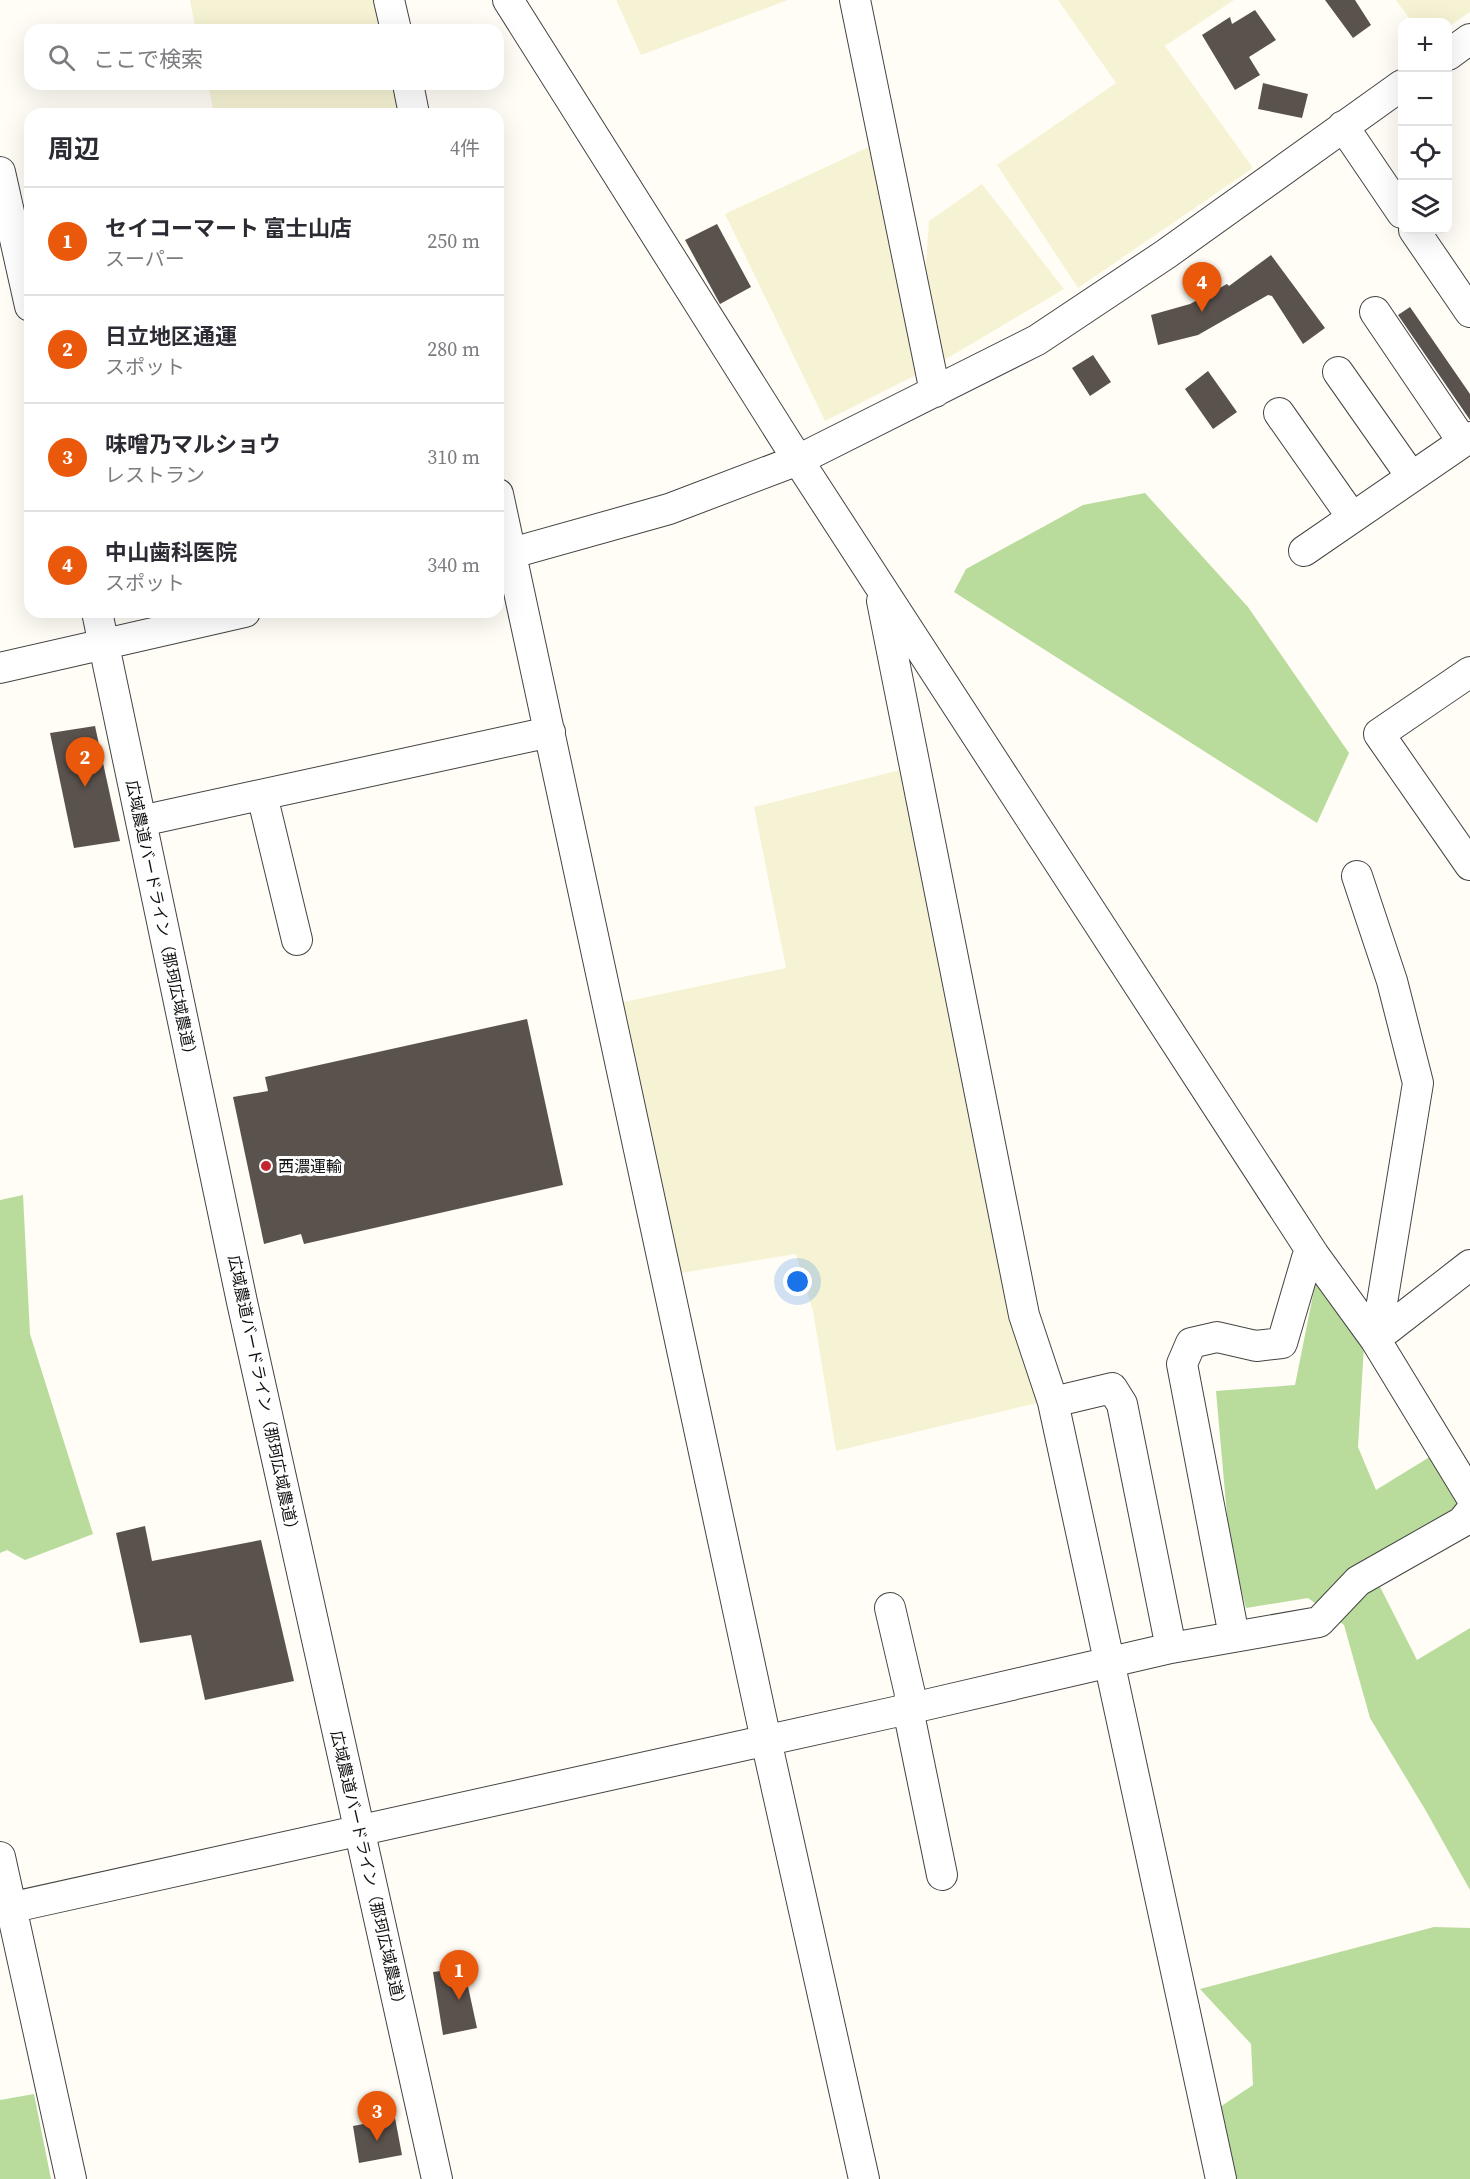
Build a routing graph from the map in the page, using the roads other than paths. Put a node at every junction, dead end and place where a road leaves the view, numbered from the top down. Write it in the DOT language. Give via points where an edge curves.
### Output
graph roads {
  1 [pos="390,0"];
  2 [pos="508,0"];
  3 [pos="855,0"];
  4 [pos="395,24"];
  5 [pos="1470,39"];
  6 [pos="1452,52"];
  7 [pos="1398,89"];
  8 [pos="409,90"];
  9 [pos="413,108"];
  10 [pos="1343,126"];
  11 [pos="0,172"];
  12 [pos="1398,207"];
  13 [pos="1417,234"];
  14 [pos="24,279"];
  15 [pos="1375,312"];
  16 [pos="1470,312"];
  17 [pos="1338,372"];
  18 [pos="935,392"];
  19 [pos="1279,413"];
  20 [pos="1466,440"];
  21 [pos="798,460"];
  22 [pos="1411,476"];
  23 [pos="1352,517"];
  24 [pos="1304,551"];
  25 [pos="505,556"];
  26 [pos="872,573"];
  27 [pos="98,618"];
  28 [pos="218,618"];
  29 [pos="104,643"];
  30 [pos="0,668"];
  31 [pos="1470,672"];
  32 [pos="550,732"];
  33 [pos="262,795"];
  34 [pos="141,821"];
  35 [pos="1470,865"];
  36 [pos="1357,876"];
  37 [pos="297,940"];
  38 [pos="1314,1255"];
  39 [pos="1470,1265"];
  40 [pos="1385,1331"];
  41 [pos="1053,1402"];
  42 [pos="1470,1495"];
  43 [pos="1470,1512"];
  44 [pos="890,1608"];
  45 [pos="1234,1636"];
  46 [pos="1171,1648"];
  47 [pos="1110,1662"];
  48 [pos="908,1709"];
  49 [pos="766,1740"];
  50 [pos="360,1829"];
  51 [pos="0,1857"];
  52 [pos="942,1875"];
  53 [pos="5,1909"];
  54 [pos="71,2179"];
  55 [pos="437,2179"];
  56 [pos="864,2179"];
  57 [pos="1221,2179"];
  1 -- 4 [label="street"];
  2 -- 21 [label="street"];
  3 -- 18 [label="street"];
  5 -- 6 [label="street"];
  7 -- 10 [label="street"];
  8 -- 9 [label="street"];
  10 -- 12 [label="street"];
  10 -- 18 [label="street" via="1166,254 1037,340"];
  11 -- 14 [label="street"];
  13 -- 16 [label="street"];
  15 -- 20 [label="street"];
  17 -- 22 [label="street"];
  18 -- 21 [label="street"];
  19 -- 23 [label="street"];
  20 -- 22 [label="street"];
  21 -- 25 [label="street" via="669,509"];
  21 -- 26 [label="street"];
  22 -- 23 [label="street"];
  23 -- 24 [label="street"];
  25 -- 32 [label="street"];
  26 -- 38 [label="street"];
  26 -- 41 [label="street" via="887,618 1024,1315"];
  27 -- 29 [label="street, 広域農道バードライン（那珂広域農道）"];
  28 -- 29 [label="street"];
  29 -- 30 [label="street"];
  29 -- 34 [label="street, 広域農道バードライン（那珂広域農道）"];
  31 -- 35 [label="street" via="1379,734"];
  32 -- 33 [label="street"];
  32 -- 49 [label="street"];
  33 -- 34 [label="street"];
  33 -- 37 [label="street"];
  34 -- 50 [label="street, 広域農道バードライン（那珂広域農道）" via="242,1302"];
  36 -- 40 [label="street" via="1392,981 1418,1083 1381,1309"];
  38 -- 40 [label="street"];
  38 -- 45 [label="street" via="1307,1258 1282,1344 1256,1346 1217,1337 1191,1343 1182,1364"];
  39 -- 40 [label="street"];
  40 -- 42 [label="street"];
  41 -- 46 [label="street" via="1112,1388 1122,1404"];
  41 -- 47 [label="street"];
  43 -- 45 [label="street" via="1462,1522 1358,1581 1319,1622"];
  44 -- 48 [label="street" via="910,1694"];
  45 -- 46 [label="street"];
  46 -- 47 [label="street"];
  47 -- 48 [label="street"];
  47 -- 57 [label="street"];
  48 -- 49 [label="street"];
  48 -- 52 [label="street"];
  49 -- 50 [label="street"];
  49 -- 56 [label="street"];
  50 -- 53 [label="street"];
  50 -- 55 [label="street, 広域農道バードライン（那珂広域農道）"];
  51 -- 53 [label="street"];
  53 -- 54 [label="street"];
}
